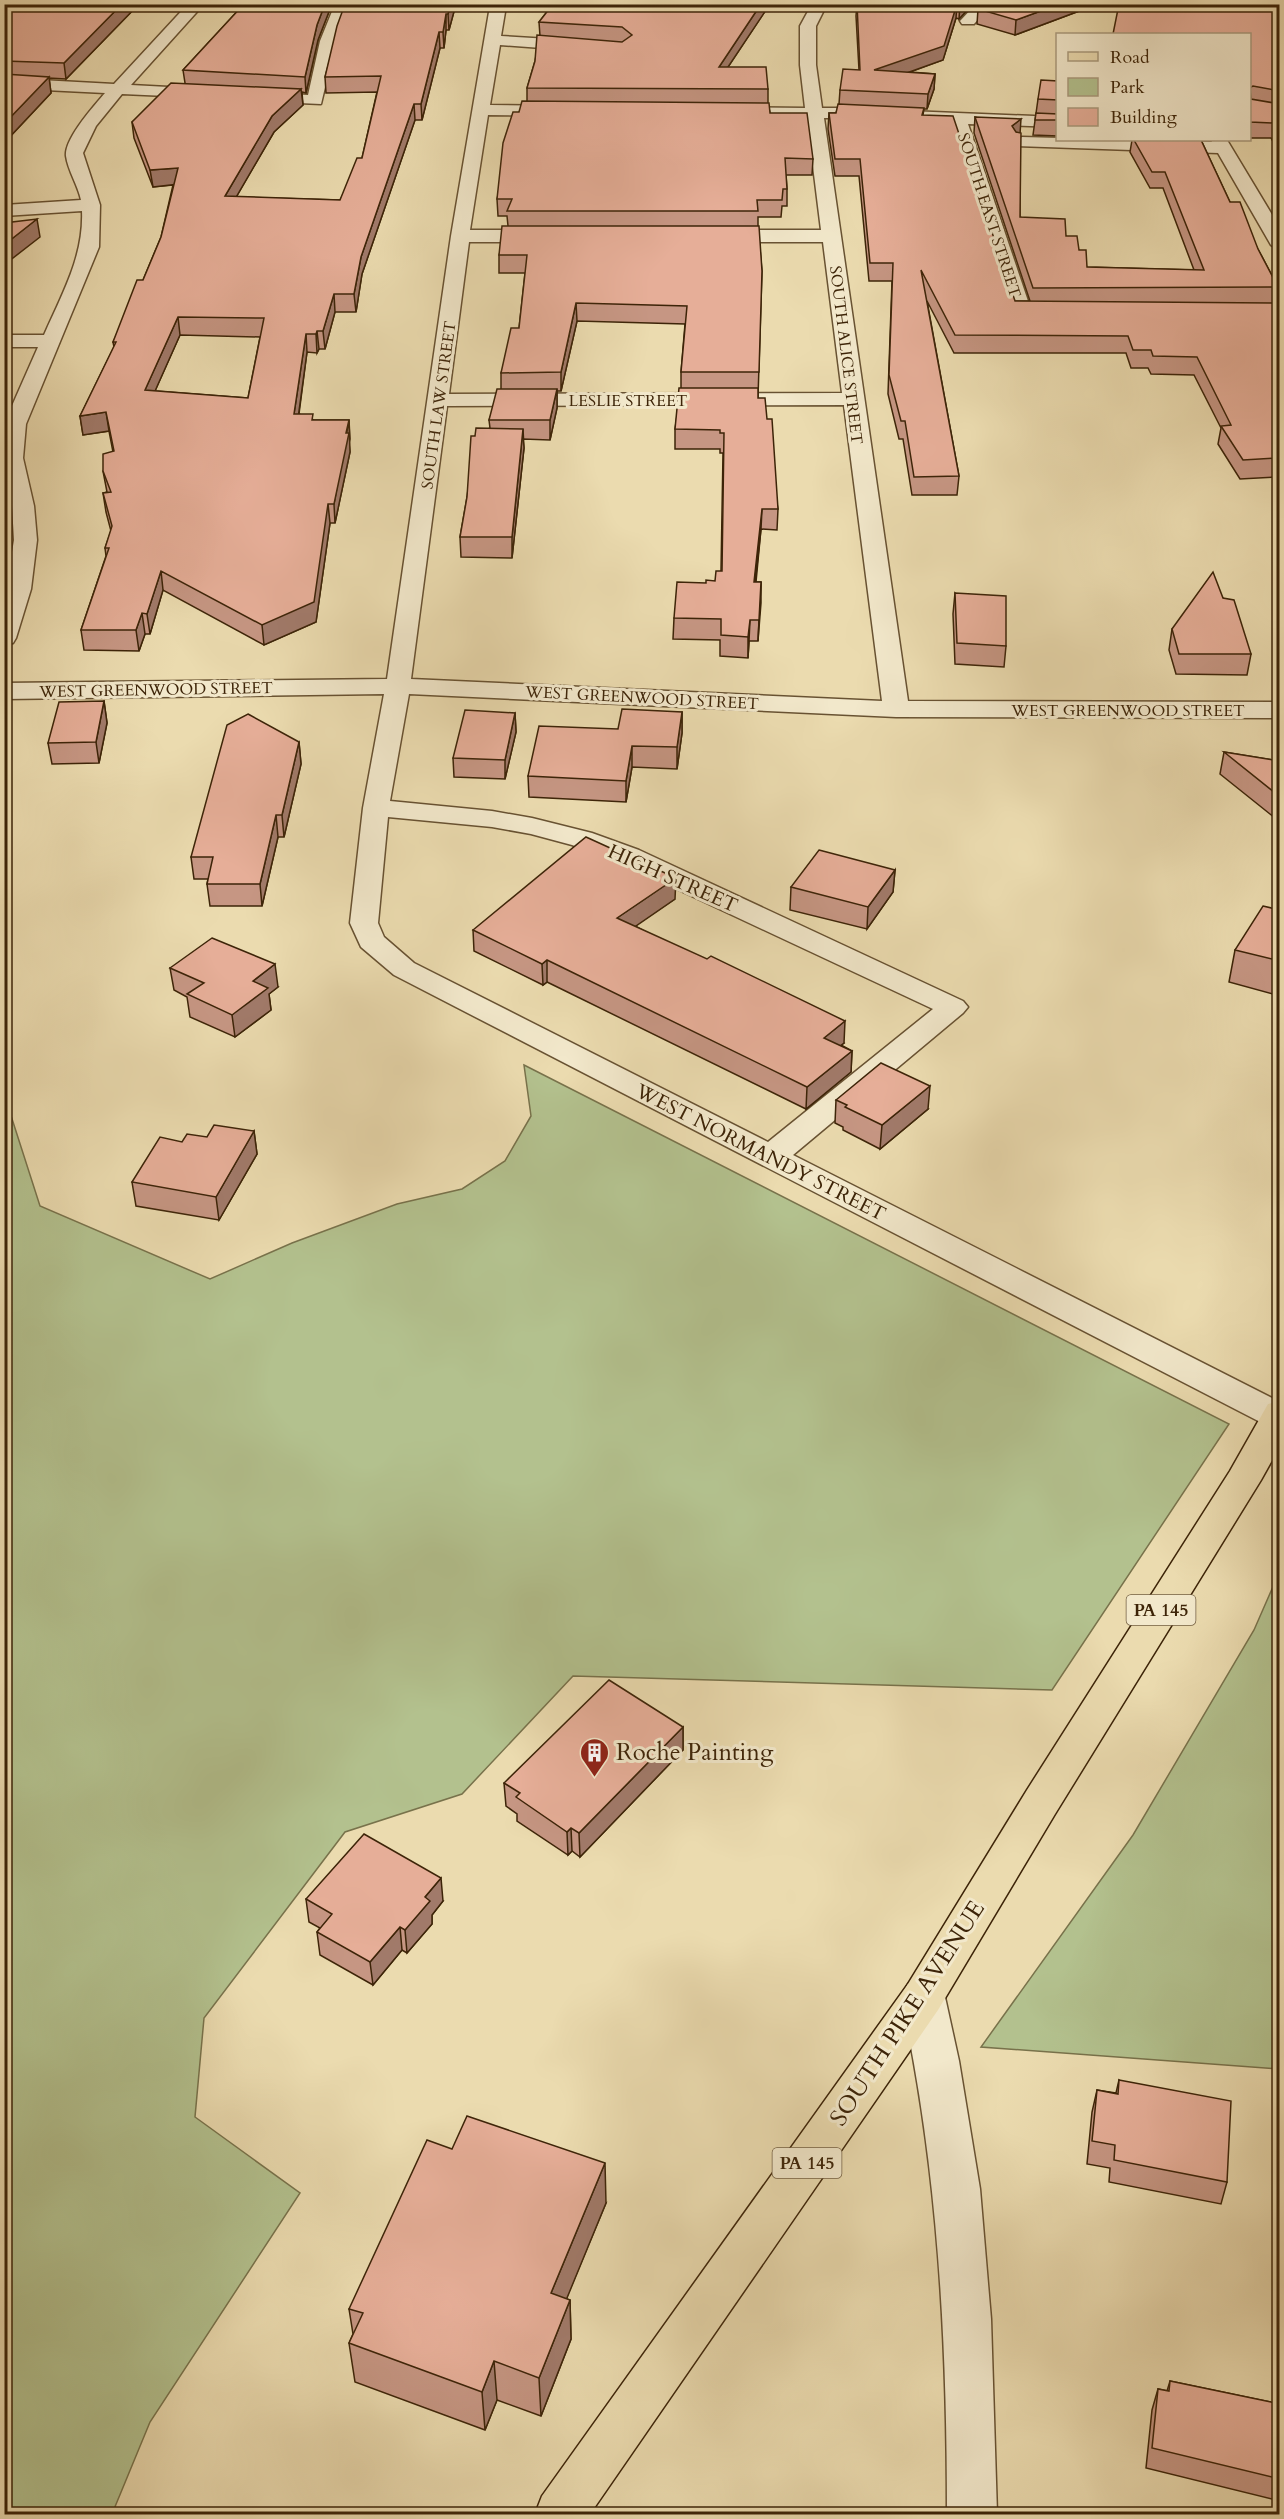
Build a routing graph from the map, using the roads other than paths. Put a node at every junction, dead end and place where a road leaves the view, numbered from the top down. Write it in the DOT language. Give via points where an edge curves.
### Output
graph roads {
  1 [pos="197,4"];
  2 [pos="344,4"];
  3 [pos="503,4"];
  4 [pos="820,4"];
  5 [pos="985,4"];
  6 [pos="968,21"];
  7 [pos="492,40"];
  8 [pos="599,47"];
  9 [pos="4,83"];
  10 [pos="118,90"];
  11 [pos="222,95"];
  12 [pos="245,96"];
  13 [pos="481,110"];
  14 [pos="579,111"];
  15 [pos="709,111"];
  16 [pos="815,112"];
  17 [pos="850,114"];
  18 [pos="886,115"];
  19 [pos="958,118"];
  20 [pos="1056,122"];
  21 [pos="965,141"];
  22 [pos="987,141"];
  23 [pos="1010,142"];
  24 [pos="1221,144"];
  25 [pos="91,206"];
  26 [pos="4,211"];
  27 [pos="460,236"];
  28 [pos="568,236"];
  29 [pos="700,236"];
  30 [pos="832,236"];
  31 [pos="1280,245"];
  32 [pos="1079,313"];
  33 [pos="4,341"];
  34 [pos="52,341"];
  35 [pos="852,399"];
  36 [pos="439,400"];
  37 [pos="10,482"];
  38 [pos="4,638"];
  39 [pos="398,686"];
  40 [pos="4,691"];
  41 [pos="896,709"];
  42 [pos="1280,710"];
  43 [pos="376,808"];
  44 [pos="770,1157"];
  45 [pos="1279,1414"];
  46 [pos="923,1997"];
  47 [pos="560,2514"];
  48 [pos="972,2514"];
  1 -- 10 [label="street"];
  2 -- 12 [label="street" via="328,41 315,100"];
  3 -- 7 [label="street, SOUTH LAW STREET" via="497,12"];
  4 -- 16 [label="street, SOUTH ALICE STREET" via="807,31"];
  5 -- 6 [label="street"];
  7 -- 8 [label="street"];
  7 -- 13 [label="street, SOUTH LAW STREET"];
  9 -- 10 [label="street"];
  10 -- 11 [label="street"];
  10 -- 25 [label="street" via="77,138 74,152"];
  13 -- 14 [label="street"];
  13 -- 27 [label="street, SOUTH LAW STREET"];
  15 -- 16 [label="street"];
  16 -- 17 [label="street"];
  16 -- 30 [label="street, SOUTH ALICE STREET"];
  18 -- 19 [label="street"];
  19 -- 20 [label="street"];
  19 -- 21 [label="street, SOUTH EAST STREET"];
  21 -- 22 [label="street"];
  21 -- 32 [label="street, SOUTH EAST STREET" via="1022,313"];
  23 -- 24 [label="street"];
  24 -- 31 [label="street"];
  25 -- 26 [label="street"];
  25 -- 34 [label="street" via="93,230 88,256"];
  27 -- 28 [label="street"];
  27 -- 36 [label="street, SOUTH LAW STREET"];
  29 -- 30 [label="street"];
  30 -- 35 [label="street, SOUTH ALICE STREET"];
  33 -- 34 [label="street"];
  34 -- 37 [label="street" via="15,424"];
  35 -- 36 [label="street, LESLIE STREET"];
  35 -- 41 [label="street, SOUTH ALICE STREET"];
  36 -- 39 [label="street, SOUTH LAW STREET"];
  37 -- 38 [label="street" via="23,505 26,544 22,585"];
  39 -- 40 [label="street, WEST GREENWOOD STREET"];
  39 -- 41 [label="street, WEST GREENWOOD STREET"];
  39 -- 43 [label="street, SOUTH LAW STREET"];
  41 -- 42 [label="street, WEST GREENWOOD STREET"];
  43 -- 44 [label="street, WEST NORMANDY STREET" via="364,923 380,951 404,969"];
  43 -- 44 [label="street, HIGH STREET" via="492,819 592,842 953,1007"];
  44 -- 45 [label="street, WEST NORMANDY STREET"];
  45 -- 46 [label="main road, SOUTH PIKE AVENUE / PA 145" via="1243,1480"];
  46 -- 47 [label="main road, SOUTH PIKE AVENUE / PA 145"];
  46 -- 48 [label="street" via="959,2199 972,2395"];
}
